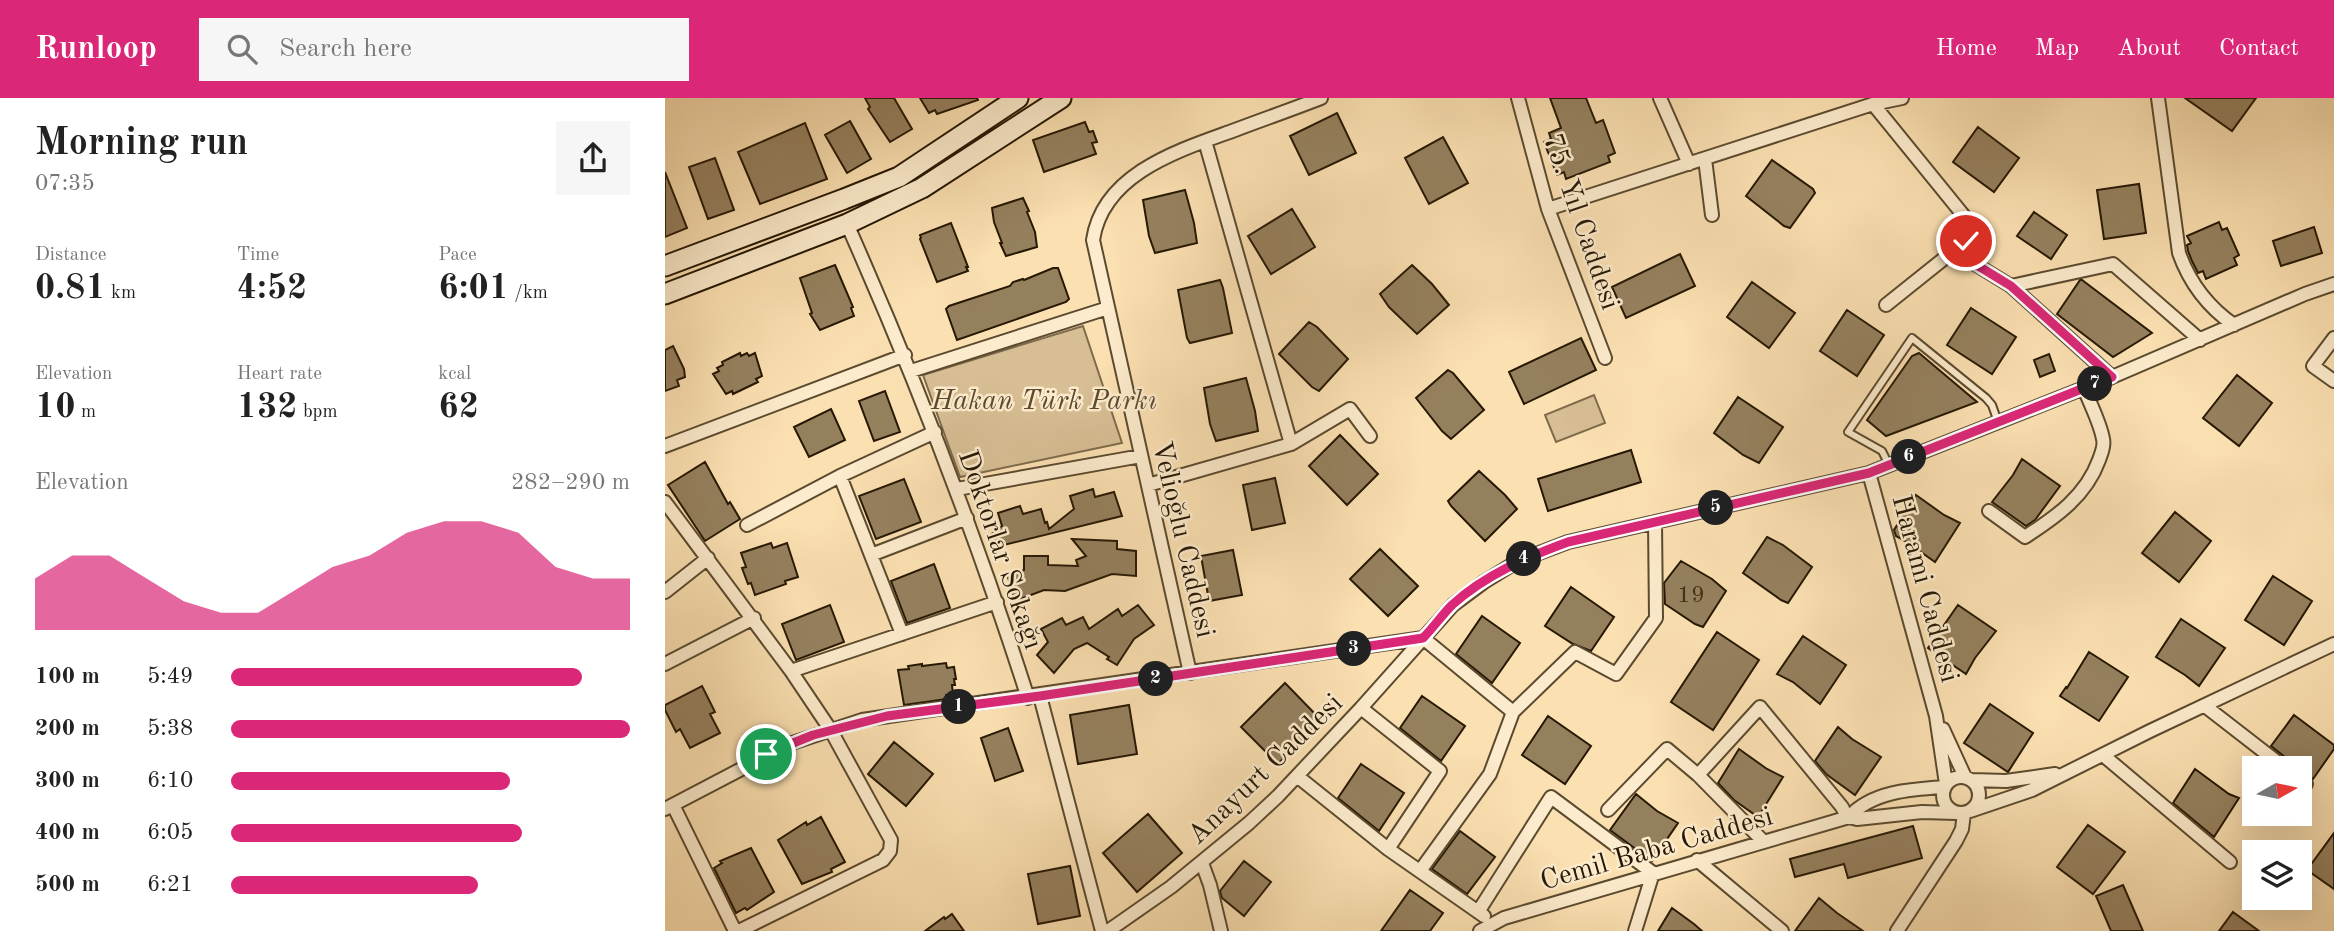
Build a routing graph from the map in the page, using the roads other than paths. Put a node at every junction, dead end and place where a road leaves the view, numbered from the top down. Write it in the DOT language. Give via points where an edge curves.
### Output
graph roads {
  1 [pos="1018,98"];
  2 [pos="1061,98"];
  3 [pos="1321,98"];
  4 [pos="1518,98"];
  5 [pos="1660,98"];
  6 [pos="1902,98"];
  7 [pos="2158,98"];
  8 [pos="997,104"];
  9 [pos="1873,104"];
  10 [pos="1205,141"];
  11 [pos="1705,159"];
  12 [pos="1689,164"];
  13 [pos="1548,209"];
  14 [pos="1712,215"];
  15 [pos="847,224"];
  16 [pos="1966,241"];
  17 [pos="665,266"];
  18 [pos="2334,284"];
  19 [pos="2011,286"];
  20 [pos="665,294"];
  21 [pos="1887,305"];
  22 [pos="1108,308"];
  23 [pos="2234,325"];
  24 [pos="2334,338"];
  25 [pos="2200,340"];
  26 [pos="905,355"];
  27 [pos="1605,358"];
  28 [pos="911,371"];
  29 [pos="2112,377"];
  30 [pos="2334,381"];
  31 [pos="2084,388"];
  32 [pos="1999,422"];
  33 [pos="935,432"];
  34 [pos="1370,436"];
  35 [pos="1291,444"];
  36 [pos="665,446"];
  37 [pos="1141,456"];
  38 [pos="1889,465"];
  39 [pos="1869,473"];
  40 [pos="841,476"];
  41 [pos="1148,485"];
  42 [pos="957,489"];
  43 [pos="665,502"];
  44 [pos="1989,511"];
  45 [pos="967,518"];
  46 [pos="1655,522"];
  47 [pos="747,525"];
  48 [pos="871,555"];
  49 [pos="708,558"];
  50 [pos="665,592"];
  51 [pos="997,602"];
  52 [pos="754,618"];
  53 [pos="902,634"];
  54 [pos="1423,638"];
  55 [pos="2334,644"];
  56 [pos="665,664"];
  57 [pos="792,671"];
  58 [pos="1190,673"];
  59 [pos="1034,697"];
  60 [pos="2205,706"];
  61 [pos="1361,708"];
  62 [pos="1513,712"];
  63 [pos="1936,716"];
  64 [pos="830,729"];
  65 [pos="2103,755"];
  66 [pos="2270,756"];
  67 [pos="2073,770"];
  68 [pos="1698,775"];
  69 [pos="1297,776"];
  70 [pos="1968,779"];
  71 [pos="1946,786"];
  72 [pos="669,807"];
  73 [pos="1608,810"];
  74 [pos="1964,812"];
  75 [pos="1848,817"];
  76 [pos="1763,841"];
  77 [pos="1388,849"];
  78 [pos="1697,860"];
  79 [pos="2230,862"];
  80 [pos="1202,863"];
  81 [pos="1420,871"];
  82 [pos="1653,873"];
  83 [pos="1478,912"];
  84 [pos="1494,923"];
  85 [pos="737,931"];
  86 [pos="1103,931"];
  87 [pos="1108,931"];
  88 [pos="1221,931"];
  89 [pos="1480,931"];
  90 [pos="1635,931"];
  91 [pos="1782,931"];
  92 [pos="1897,931"];
  1 -- 8 [label="main road"];
  2 -- 15 [label="main road" via="922,188"];
  3 -- 10 [label="street, Velioğlu Caddesi"];
  4 -- 13 [label="street, 75. Yıl Caddesi"];
  5 -- 12 [label="street"];
  6 -- 9 [label="street"];
  7 -- 23 [label="street" via="2179,253 2204,299"];
  8 -- 17 [label="main road" via="899,177"];
  9 -- 11 [label="street"];
  9 -- 16 [label="street" via="1964,216"];
  10 -- 22 [label="street, Velioğlu Caddesi" via="1150,165 1105,206 1093,240"];
  10 -- 35 [label="street"];
  11 -- 12 [label="street"];
  11 -- 14 [label="street"];
  12 -- 13 [label="street"];
  13 -- 27 [label="street, 75. Yıl Caddesi"];
  15 -- 20 [label="main road"];
  15 -- 26 [label="street, Doktorlar Sokağı"];
  16 -- 19 [label="street" via="1975,264"];
  16 -- 21 [label="street"];
  18 -- 23 [label="street, Anayurt Caddesi"];
  19 -- 25 [label="street" via="2113,264"];
  19 -- 29 [label="street"];
  22 -- 28 [label="street"];
  22 -- 37 [label="street, Velioğlu Caddesi"];
  23 -- 25 [label="street, Anayurt Caddesi"];
  24 -- 30 [label="street" via="2313,366"];
  25 -- 29 [label="street, Anayurt Caddesi"];
  26 -- 28 [label="street, Doktorlar Sokağı"];
  26 -- 36 [label="street"];
  28 -- 33 [label="street, Doktorlar Sokağı"];
  29 -- 31 [label="street, Anayurt Caddesi"];
  31 -- 32 [label="street, Anayurt Caddesi"];
  31 -- 44 [label="street" via="2104,441 2098,463 2076,498 2025,537"];
  32 -- 38 [label="street, Anayurt Caddesi"];
  32 -- 38 [label="lane" via="1986,398 1912,338 1848,432 1882,451"];
  33 -- 40 [label="street"];
  33 -- 42 [label="street, Doktorlar Sokağı"];
  34 -- 35 [label="street" via="1350,409"];
  35 -- 41 [label="street"];
  37 -- 41 [label="street, Velioğlu Caddesi"];
  37 -- 42 [label="street"];
  38 -- 39 [label="street, Anayurt Caddesi"];
  39 -- 46 [label="street, Anayurt Caddesi"];
  39 -- 63 [label="street, Harami Caddesi"];
  40 -- 47 [label="street"];
  40 -- 48 [label="street"];
  41 -- 58 [label="street, Velioğlu Caddesi"];
  42 -- 45 [label="street, Doktorlar Sokağı"];
  43 -- 49 [label="street"];
  45 -- 48 [label="street"];
  45 -- 51 [label="street, Doktorlar Sokağı"];
  46 -- 54 [label="street, Anayurt Caddesi" via="1568,542 1518,561 1453,605"];
  46 -- 62 [label="street" via="1656,618 1616,674 1574,652"];
  48 -- 53 [label="street"];
  49 -- 50 [label="street"];
  49 -- 52 [label="street"];
  51 -- 53 [label="street"];
  51 -- 59 [label="street, Doktorlar Sokağı"];
  52 -- 56 [label="street"];
  52 -- 57 [label="street"];
  53 -- 57 [label="street"];
  54 -- 58 [label="street"];
  54 -- 61 [label="street, Anayurt Caddesi"];
  54 -- 62 [label="street"];
  55 -- 60 [label="street, Cemil Baba Caddesi"];
  57 -- 64 [label="street"];
  58 -- 59 [label="street"];
  59 -- 64 [label="street" via="887,716"];
  59 -- 86 [label="street, Doktorlar Sokağı"];
  60 -- 65 [label="street, Cemil Baba Caddesi"];
  60 -- 66 [label="street"];
  61 -- 69 [label="street, Anayurt Caddesi"];
  61 -- 77 [label="street" via="1440,771"];
  62 -- 81 [label="street" via="1490,774"];
  63 -- 70 [label="street"];
  63 -- 71 [label="street"];
  64 -- 72 [label="street" via="766,754"];
  64 -- 85 [label="street" via="890,836 890,851 883,860"];
  65 -- 67 [label="street, Cemil Baba Caddesi"];
  65 -- 79 [label="street"];
  67 -- 70 [label="street, Cemil Baba Caddesi" via="2026,780"];
  67 -- 74 [label="street, Cemil Baba Caddesi" via="2032,790"];
  68 -- 73 [label="street" via="1667,749"];
  68 -- 75 [label="street" via="1760,707"];
  68 -- 76 [label="street"];
  69 -- 77 [label="street"];
  69 -- 80 [label="street, Anayurt Caddesi"];
  70 -- 71 [label="street" via="1951,780"];
  70 -- 74 [label="street" via="1976,786 1979,799"];
  71 -- 74 [label="street" via="1946,805"];
  71 -- 75 [label="street, Cemil Baba Caddesi" via="1889,795"];
  72 -- 85 [label="street"];
  74 -- 75 [label="street, Cemil Baba Caddesi"];
  74 -- 92 [label="street" via="1956,841"];
  75 -- 76 [label="street, Cemil Baba Caddesi"];
  76 -- 78 [label="street, Cemil Baba Caddesi"];
  77 -- 81 [label="street"];
  78 -- 82 [label="street, Cemil Baba Caddesi"];
  78 -- 91 [label="street"];
  80 -- 87 [label="street, Anayurt Caddesi"];
  80 -- 88 [label="street"];
  81 -- 83 [label="street"];
  82 -- 83 [label="street" via="1551,797"];
  82 -- 84 [label="street, Cemil Baba Caddesi"];
  82 -- 90 [label="street"];
  83 -- 84 [label="street"];
  84 -- 89 [label="street, Cemil Baba Caddesi"];
}
